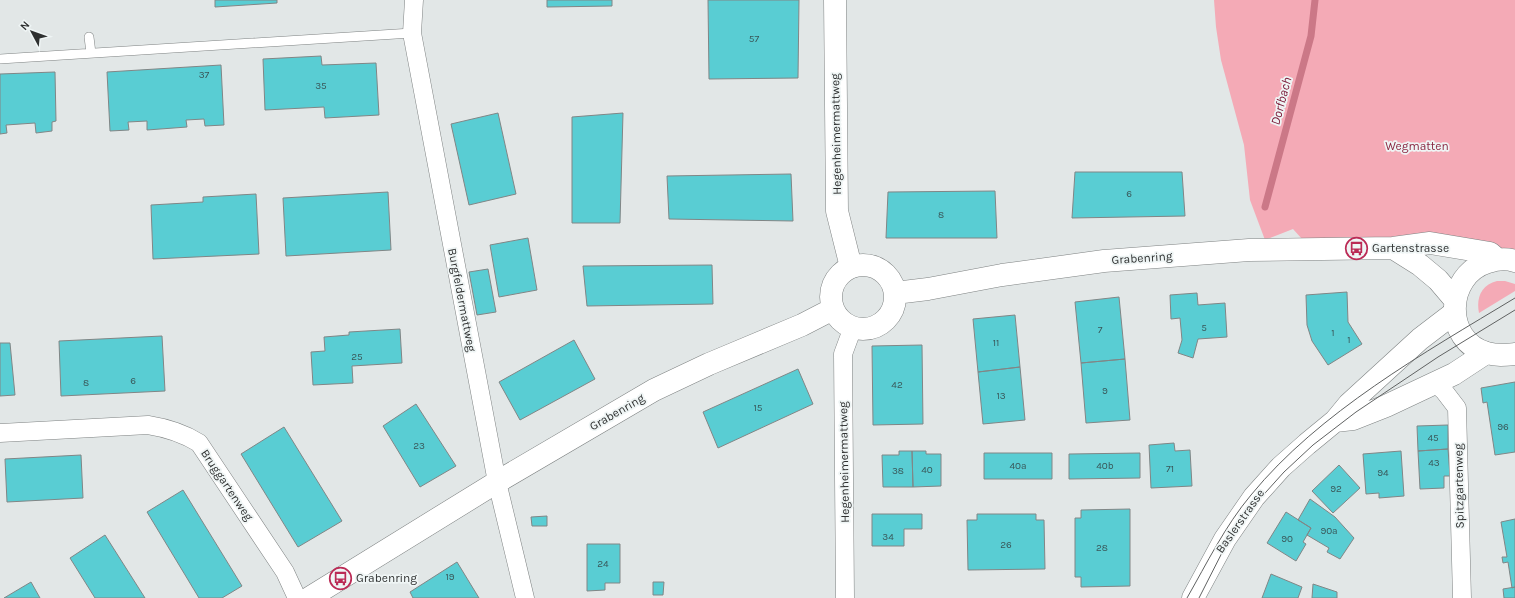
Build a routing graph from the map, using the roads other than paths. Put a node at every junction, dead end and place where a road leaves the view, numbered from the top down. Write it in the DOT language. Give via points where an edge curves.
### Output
graph roads {
  1 [pos="414,0"];
  2 [pos="835,0"];
  3 [pos="412,33"];
  4 [pos="89,37"];
  5 [pos="91,53"];
  6 [pos="0,59"];
  7 [pos="1392,248"];
  8 [pos="1506,260"];
  9 [pos="851,267"];
  10 [pos="895,293"];
  11 [pos="1454,307"];
  12 [pos="833,309"];
  13 [pos="853,328"];
  14 [pos="1486,353"];
  15 [pos="1515,354"];
  16 [pos="1435,383"];
  17 [pos="1335,422"];
  18 [pos="0,433"];
  19 [pos="497,482"];
  20 [pos="297,598"];
  21 [pos="309,598"];
  22 [pos="525,598"];
  23 [pos="845,598"];
  24 [pos="1193,598"];
  25 [pos="1462,598"];
  1 -- 3 [label="street, Burgfeldermattweg"];
  2 -- 9 [label="main road, Hegenheimermattweg" via="837,211"];
  3 -- 5 [label="lane"];
  3 -- 19 [label="street, Burgfeldermattweg"];
  4 -- 5 [label="lane"];
  5 -- 6 [label="lane"];
  7 -- 8 [label="main road, Grabenring" via="1430,243 1490,253"];
  7 -- 10 [label="main road, Grabenring" via="1249,250 1104,261 1002,274"];
  7 -- 11 [label="main road" via="1420,265 1438,280"];
  8 -- 11 [label="main road" via="1481,264 1469,273 1459,286"];
  9 -- 10 [label="main road" via="860,264 879,269 887,275"];
  9 -- 12 [label="main road" via="837,277 833,284 830,301"];
  10 -- 13 [label="main road" via="892,311 879,324 871,328"];
  11 -- 14 [label="main road" via="1463,336"];
  11 -- 17 [label="main road, Baslerstrasse" via="1349,404"];
  12 -- 13 [label="main road" via="841,320"];
  12 -- 19 [label="main road, Grabenring" via="802,326 709,364 654,390"];
  13 -- 23 [label="street, Hegenheimermattweg" via="843,354"];
  14 -- 15 [label="main road"];
  14 -- 16 [label="main road, Baslerstrasse"];
  16 -- 17 [label="main road, Baslerstrasse" via="1360,417"];
  16 -- 25 [label="street, Spitzgartenweg" via="1457,408"];
  17 -- 24 [label="main road, Baslerstrasse" via="1281,467 1254,497 1225,539"];
  18 -- 20 [label="street, Bruggartenweg" via="148,424 186,435 199,443 285,572"];
  19 -- 21 [label="main road, Grabenring"];
  19 -- 22 [label="street, Burgfeldermattweg"];
}
